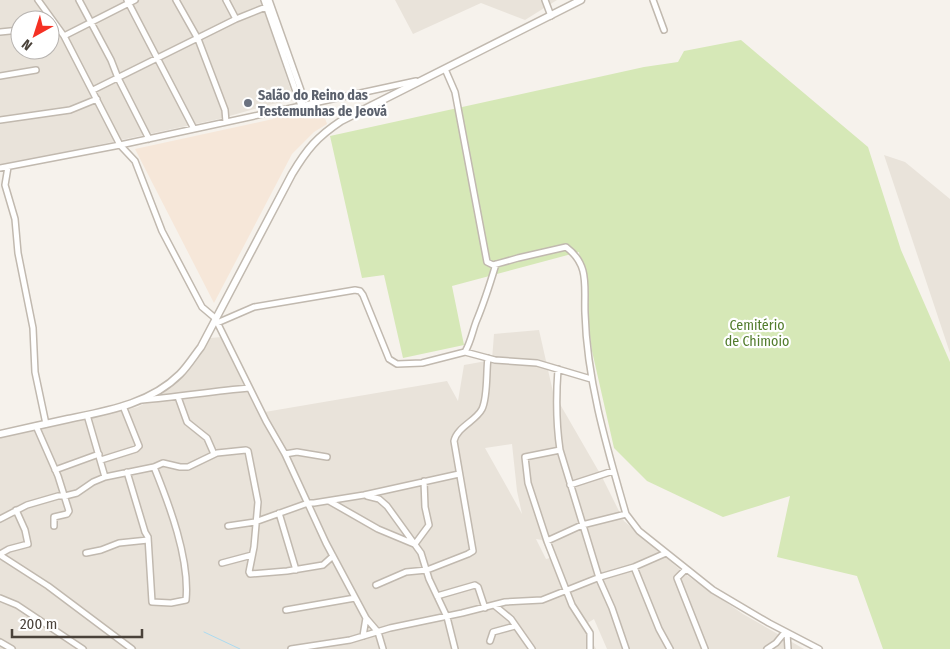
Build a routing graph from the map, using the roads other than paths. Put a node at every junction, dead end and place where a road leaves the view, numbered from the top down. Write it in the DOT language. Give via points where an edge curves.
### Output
graph roads {
  1 [pos="79,0"];
  2 [pos="135,0"];
  3 [pos="176,0"];
  4 [pos="226,0"];
  5 [pos="264,0"];
  6 [pos="269,0"];
  7 [pos="545,0"];
  8 [pos="581,0"];
  9 [pos="653,0"];
  10 [pos="128,2"];
  11 [pos="266,7"];
  12 [pos="551,16"];
  13 [pos="236,19"];
  14 [pos="90,22"];
  15 [pos="664,30"];
  16 [pos="60,31"];
  17 [pos="64,36"];
  18 [pos="198,38"];
  19 [pos="156,58"];
  20 [pos="445,69"];
  21 [pos="36,70"];
  22 [pos="0,76"];
  23 [pos="118,78"];
  24 [pos="419,80"];
  25 [pos="92,90"];
  26 [pos="97,99"];
  27 [pos="301,105"];
  28 [pos="0,120"];
  29 [pos="226,122"];
  30 [pos="194,129"];
  31 [pos="149,139"];
  32 [pos="120,145"];
  33 [pos="8,167"];
  34 [pos="0,168"];
  35 [pos="496,264"];
  36 [pos="216,321"];
  37 [pos="464,352"];
  38 [pos="488,358"];
  39 [pos="558,369"];
  40 [pos="591,379"];
  41 [pos="248,388"];
  42 [pos="178,397"];
  43 [pos="142,400"];
  44 [pos="123,406"];
  45 [pos="88,415"];
  46 [pos="46,424"];
  47 [pos="36,426"];
  48 [pos="0,434"];
  49 [pos="560,450"];
  50 [pos="214,454"];
  51 [pos="285,454"];
  52 [pos="327,456"];
  53 [pos="100,457"];
  54 [pos="154,467"];
  55 [pos="55,470"];
  56 [pos="613,471"];
  57 [pos="127,472"];
  58 [pos="459,474"];
  59 [pos="105,477"];
  60 [pos="424,481"];
  61 [pos="570,485"];
  62 [pos="364,495"];
  63 [pos="65,496"];
  64 [pos="329,501"];
  65 [pos="308,503"];
  66 [pos="16,510"];
  67 [pos="279,513"];
  68 [pos="626,514"];
  69 [pos="0,518"];
  70 [pos="255,522"];
  71 [pos="582,524"];
  72 [pos="54,526"];
  73 [pos="228,526"];
  74 [pos="148,540"];
  75 [pos="547,542"];
  76 [pos="415,544"];
  77 [pos="666,552"];
  78 [pos="86,553"];
  79 [pos="0,554"];
  80 [pos="252,555"];
  81 [pos="333,556"];
  82 [pos="222,563"];
  83 [pos="634,567"];
  84 [pos="686,568"];
  85 [pos="296,570"];
  86 [pos="427,570"];
  87 [pos="600,577"];
  88 [pos="376,585"];
  89 [pos="567,592"];
  90 [pos="438,596"];
  91 [pos="0,598"];
  92 [pos="355,598"];
  93 [pos="494,605"];
  94 [pos="485,608"];
  95 [pos="286,610"];
  96 [pos="447,617"];
  97 [pos="366,618"];
  98 [pos="515,626"];
  99 [pos="378,632"];
  100 [pos="786,632"];
  101 [pos="363,636"];
  102 [pos="490,641"];
  103 [pos="0,642"];
  104 [pos="805,642"];
  105 [pos="12,649"];
  106 [pos="83,649"];
  107 [pos="132,649"];
  108 [pos="291,649"];
  109 [pos="382,649"];
  110 [pos="455,649"];
  111 [pos="532,649"];
  112 [pos="590,649"];
  113 [pos="626,649"];
  114 [pos="670,649"];
  115 [pos="705,649"];
  116 [pos="767,649"];
  117 [pos="788,649"];
  118 [pos="809,649"];
  119 [pos="819,649"];
  1 -- 14 [label="street"];
  2 -- 10 [label="street"];
  3 -- 18 [label="street"];
  4 -- 13 [label="street"];
  5 -- 11 [label="street"];
  6 -- 27 [label="street" via="303,96"];
  7 -- 12 [label="street"];
  8 -- 12 [label="street"];
  9 -- 15 [label="street"];
  10 -- 14 [label="street"];
  10 -- 19 [label="street"];
  11 -- 13 [label="street"];
  11 -- 27 [label="street"];
  12 -- 20 [label="street"];
  13 -- 18 [label="street"];
  14 -- 17 [label="street"];
  14 -- 23 [label="street"];
  16 -- 17 [label="street"];
  17 -- 25 [label="street"];
  18 -- 19 [label="street"];
  18 -- 29 [label="street" via="225,110"];
  19 -- 23 [label="street"];
  19 -- 30 [label="street"];
  20 -- 24 [label="street"];
  20 -- 35 [label="street" via="454,92 487,262"];
  21 -- 22 [label="street"];
  23 -- 25 [label="street"];
  23 -- 31 [label="street"];
  24 -- 27 [label="street"];
  24 -- 36 [label="street" via="341,121 312,144 292,174"];
  25 -- 26 [label="street"];
  26 -- 28 [label="street" via="70,110"];
  26 -- 32 [label="street"];
  27 -- 29 [label="street"];
  29 -- 30 [label="street"];
  30 -- 31 [label="street"];
  31 -- 32 [label="street"];
  32 -- 33 [label="street"];
  32 -- 36 [label="street" via="135,161 162,231 202,307"];
  33 -- 34 [label="street"];
  33 -- 46 [label="street" via="5,185 33,328 36,372"];
  35 -- 37 [label="street" via="472,338"];
  35 -- 40 [label="street" via="566,247 577,256 584,271"];
  36 -- 37 [label="street" via="254,307 355,290 363,295 393,362 422,363"];
  36 -- 41 [label="street"];
  36 -- 43 [label="street" via="180,375"];
  37 -- 38 [label="street"];
  38 -- 39 [label="street" via="537,363"];
  38 -- 58 [label="street" via="482,409 455,438"];
  39 -- 40 [label="street"];
  39 -- 49 [label="street"];
  40 -- 56 [label="street"];
  41 -- 42 [label="street"];
  41 -- 51 [label="street"];
  42 -- 43 [label="street"];
  42 -- 50 [label="street" via="187,422 207,438"];
  43 -- 44 [label="street"];
  44 -- 45 [label="street"];
  44 -- 53 [label="street" via="138,446"];
  45 -- 46 [label="street"];
  45 -- 53 [label="street"];
  46 -- 47 [label="street"];
  47 -- 48 [label="street"];
  47 -- 55 [label="street"];
  49 -- 61 [label="street"];
  49 -- 75 [label="street" via="525,458 528,483"];
  50 -- 54 [label="street" via="188,467 163,464"];
  50 -- 70 [label="street" via="248,451 258,502"];
  51 -- 52 [label="street" via="297,452"];
  51 -- 65 [label="street"];
  53 -- 55 [label="street"];
  53 -- 59 [label="street"];
  54 -- 57 [label="street"];
  54 -- 74 [label="street" via="180,543 184,600 152,602"];
  55 -- 63 [label="street"];
  56 -- 61 [label="street"];
  56 -- 68 [label="street"];
  57 -- 59 [label="street"];
  57 -- 74 [label="street"];
  58 -- 60 [label="street"];
  58 -- 86 [label="street" via="473,551"];
  59 -- 63 [label="street"];
  60 -- 62 [label="street"];
  60 -- 76 [label="street" via="429,525"];
  61 -- 71 [label="street"];
  62 -- 64 [label="street"];
  62 -- 76 [label="street" via="383,502"];
  63 -- 66 [label="street" via="52,497"];
  63 -- 72 [label="street" via="69,513 55,516"];
  64 -- 65 [label="street"];
  64 -- 76 [label="street" via="375,528"];
  65 -- 67 [label="street"];
  65 -- 81 [label="street"];
  66 -- 69 [label="street"];
  66 -- 79 [label="street" via="28,544"];
  67 -- 70 [label="street"];
  67 -- 85 [label="street"];
  68 -- 71 [label="street"];
  68 -- 77 [label="street" via="639,531"];
  70 -- 73 [label="street"];
  70 -- 80 [label="street"];
  71 -- 75 [label="street"];
  71 -- 87 [label="street"];
  74 -- 78 [label="street" via="119,543"];
  75 -- 89 [label="street"];
  76 -- 86 [label="street"];
  77 -- 83 [label="street"];
  77 -- 84 [label="street"];
  79 -- 107 [label="street"];
  80 -- 82 [label="street"];
  80 -- 85 [label="street" via="249,572 252,575"];
  81 -- 85 [label="street" via="323,565"];
  81 -- 92 [label="street"];
  83 -- 87 [label="street"];
  83 -- 114 [label="street" via="658,629"];
  84 -- 100 [label="street" via="713,590"];
  84 -- 115 [label="street" via="678,578"];
  86 -- 88 [label="street" via="406,572"];
  86 -- 90 [label="street"];
  87 -- 89 [label="street"];
  87 -- 113 [label="street"];
  89 -- 93 [label="street" via="542,600"];
  89 -- 112 [label="street" via="590,633"];
  90 -- 94 [label="street" via="474,585 478,587"];
  90 -- 96 [label="street"];
  91 -- 106 [label="street" via="17,605"];
  92 -- 95 [label="street"];
  92 -- 97 [label="street"];
  93 -- 94 [label="street"];
  93 -- 98 [label="street"];
  94 -- 96 [label="street"];
  96 -- 99 [label="street"];
  96 -- 110 [label="street"];
  97 -- 99 [label="street"];
  97 -- 101 [label="street"];
  98 -- 102 [label="street" via="494,632"];
  98 -- 111 [label="street"];
  99 -- 101 [label="street"];
  99 -- 109 [label="street"];
  100 -- 104 [label="street"];
  100 -- 116 [label="street"];
  100 -- 117 [label="street"];
  101 -- 108 [label="street"];
  103 -- 105 [label="street"];
  104 -- 118 [label="street"];
  104 -- 119 [label="street"];
}
